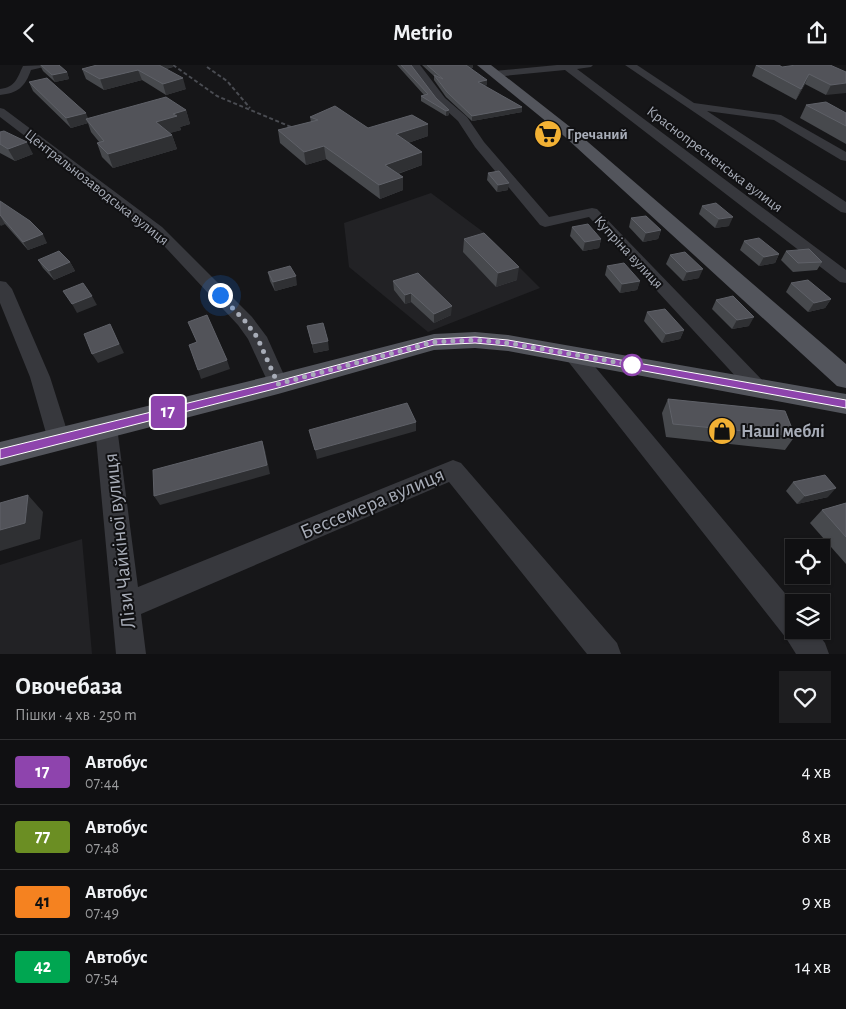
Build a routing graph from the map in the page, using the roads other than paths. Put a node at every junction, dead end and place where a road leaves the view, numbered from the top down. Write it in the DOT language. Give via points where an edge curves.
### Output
graph roads {
  1 [pos="41,65"];
  2 [pos="414,65"];
  3 [pos="588,65"];
  4 [pos="630,65"];
  5 [pos="567,66"];
  6 [pos="489,69"];
  7 [pos="0,92"];
  8 [pos="691,106"];
  9 [pos="0,111"];
  10 [pos="24,130"];
  11 [pos="8,137"];
  12 [pos="846,157"];
  13 [pos="846,209"];
  14 [pos="846,278"];
  15 [pos="0,286"];
  16 [pos="574,355"];
  17 [pos="846,379"];
  18 [pos="278,384"];
  19 [pos="757,387"];
  20 [pos="846,404"];
  21 [pos="106,427"];
  22 [pos="60,440"];
  23 [pos="0,454"];
  24 [pos="126,606"];
  25 [pos="802,642"];
  26 [pos="131,654"];
  27 [pos="606,654"];
  1 -- 7 [label="street" via="27,68 20,85 11,91"];
  2 -- 19 [label="street, Купріна вулиця" via="442,100 463,119 479,144 545,222 592,212"];
  3 -- 5 [label="street"];
  4 -- 8 [label="street, Краснопресненська вулиця"];
  5 -- 6 [label="street"];
  5 -- 14 [label="street, Краснопресненська вулиця"];
  6 -- 17 [label="main road" via="649,202"];
  8 -- 12 [label="street" via="777,117"];
  8 -- 13 [label="street, Краснопресненська вулиця"];
  9 -- 10 [label="street, Центральнозаводська вулиця"];
  10 -- 11 [label="street"];
  10 -- 18 [label="street, Центральнозаводська вулиця" via="157,230 245,321 257,337"];
  15 -- 22 [label="street" via="40,377"];
  16 -- 18 [label="main road" via="508,343 475,340 434,342"];
  16 -- 19 [label="main road"];
  16 -- 25 [label="street"];
  18 -- 21 [label="main road"];
  19 -- 20 [label="main road"];
  21 -- 22 [label="main road"];
  21 -- 24 [label="street, Лізи Чайкіної вулиця"];
  22 -- 23 [label="main road"];
  24 -- 26 [label="street, Лізи Чайкіної вулиця"];
  24 -- 27 [label="street, Бессемера вулиця" via="453,469"];
}
